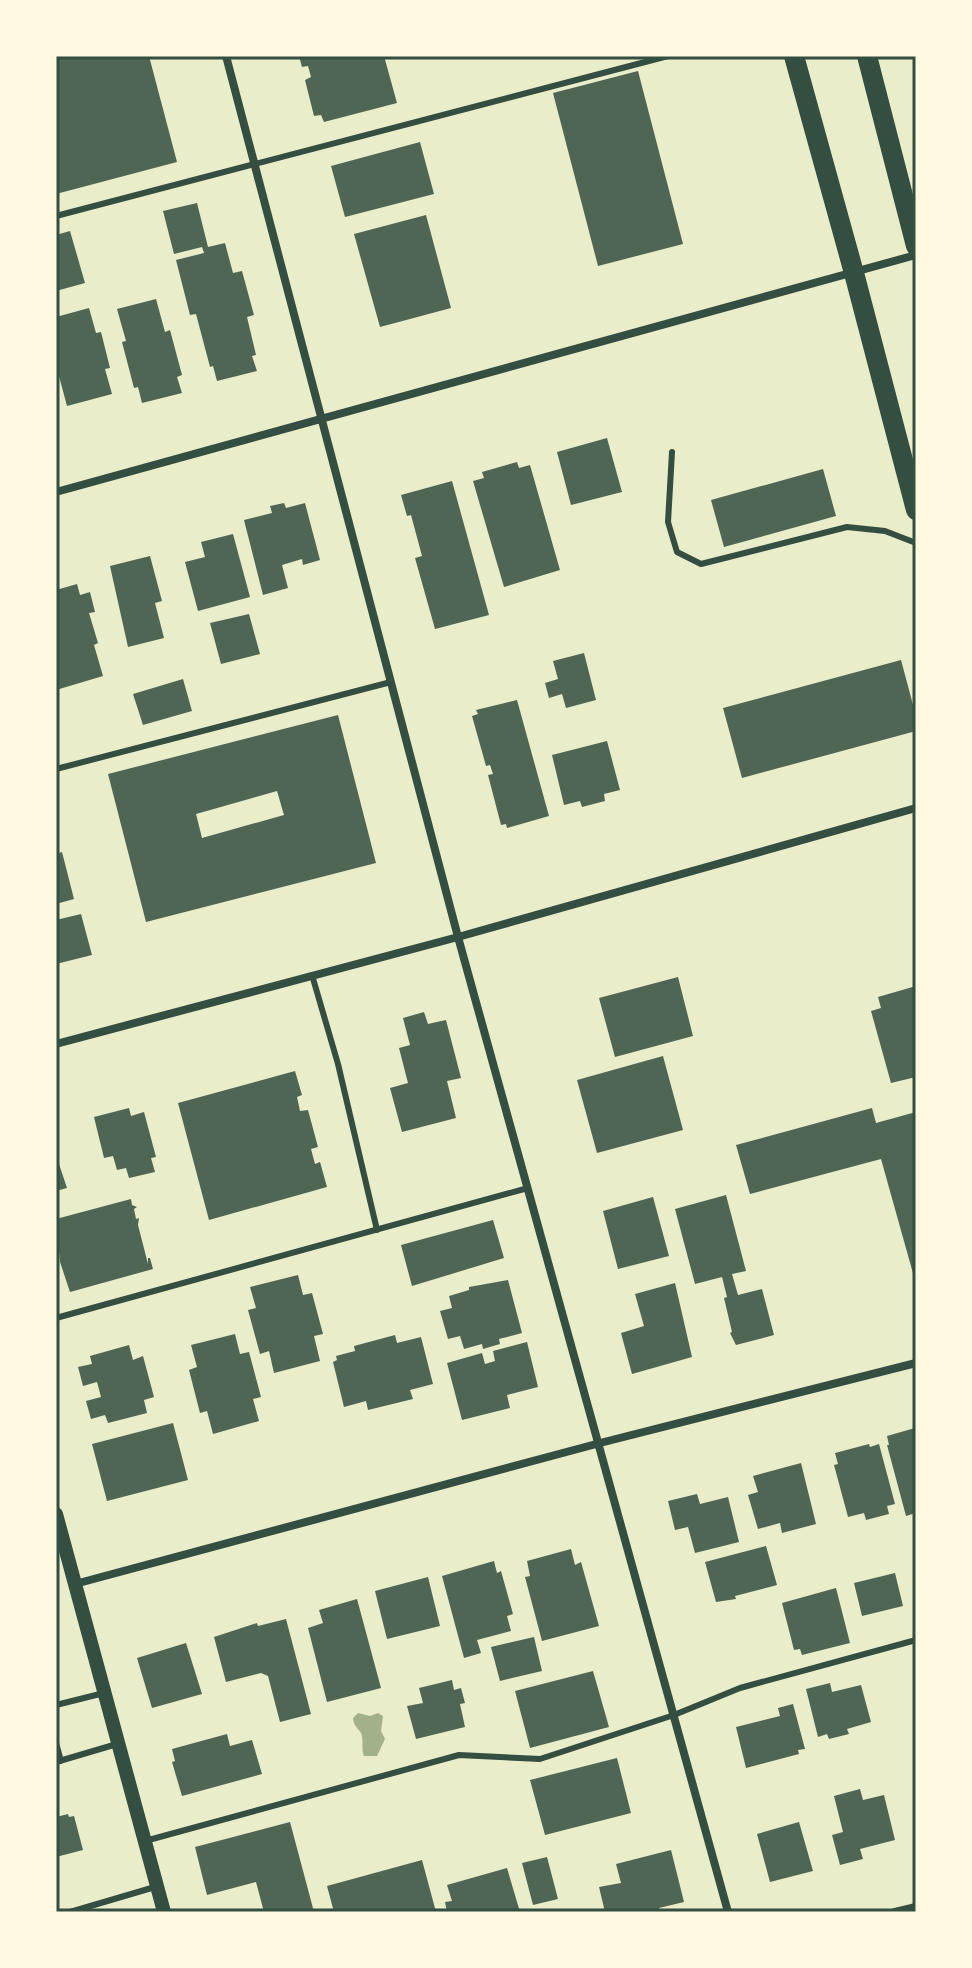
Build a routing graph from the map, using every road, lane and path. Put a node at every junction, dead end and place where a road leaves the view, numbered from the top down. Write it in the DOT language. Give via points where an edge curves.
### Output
graph roads {
  1 [pos="226,56"];
  2 [pos="668,56"];
  3 [pos="794,56"];
  4 [pos="867,56"];
  5 [pos="254,164"];
  6 [pos="56,216"];
  7 [pos="916,246"];
  8 [pos="916,255"];
  9 [pos="854,273"];
  10 [pos="323,420"];
  11 [pos="672,452"];
  12 [pos="56,492"];
  13 [pos="916,510"];
  14 [pos="916,543"];
  15 [pos="391,682"];
  16 [pos="56,769"];
  17 [pos="916,808"];
  18 [pos="458,937"];
  19 [pos="312,975"];
  20 [pos="56,1044"];
  21 [pos="528,1188"];
  22 [pos="377,1230"];
  23 [pos="56,1318"];
  24 [pos="916,1363"];
  25 [pos="600,1443"];
  26 [pos="56,1514"];
  27 [pos="75,1584"];
  28 [pos="916,1640"];
  29 [pos="104,1693"];
  30 [pos="56,1705"];
  31 [pos="674,1715"];
  32 [pos="56,1743"];
  33 [pos="117,1744"];
  34 [pos="58,1762"];
  35 [pos="145,1841"];
  36 [pos="157,1887"];
  37 [pos="916,1907"];
  38 [pos="70,1912"];
  39 [pos="164,1912"];
  40 [pos="728,1912"];
  41 [pos="895,1912"];
  1 -- 5 [label="street"];
  2 -- 5 [label="lane"];
  3 -- 9 [label="main road"];
  4 -- 7 [label="main road"];
  5 -- 6 [label="lane"];
  5 -- 10 [label="street"];
  8 -- 9 [label="street"];
  9 -- 10 [label="street"];
  9 -- 13 [label="main road"];
  10 -- 12 [label="street"];
  10 -- 15 [label="street"];
  11 -- 14 [label="lane" via="668,522 677,552 701,564 847,527 885,531"];
  15 -- 16 [label="lane"];
  15 -- 18 [label="street"];
  17 -- 18 [label="street"];
  18 -- 19 [label="street"];
  18 -- 21 [label="street"];
  19 -- 20 [label="street"];
  19 -- 22 [label="lane"];
  21 -- 22 [label="lane"];
  21 -- 25 [label="street"];
  22 -- 23 [label="lane"];
  24 -- 25 [label="street"];
  25 -- 27 [label="street"];
  25 -- 31 [label="street"];
  26 -- 27 [label="street"];
  27 -- 29 [label="street"];
  28 -- 31 [label="lane" via="740,1688"];
  29 -- 30 [label="lane"];
  29 -- 33 [label="street"];
  31 -- 35 [label="lane" via="540,1759 459,1755"];
  31 -- 40 [label="street"];
  32 -- 34 [label="lane"];
  33 -- 34 [label="lane"];
  33 -- 35 [label="street"];
  35 -- 36 [label="street"];
  36 -- 38 [label="lane"];
  36 -- 39 [label="street"];
  37 -- 41 [label="street"];
}
